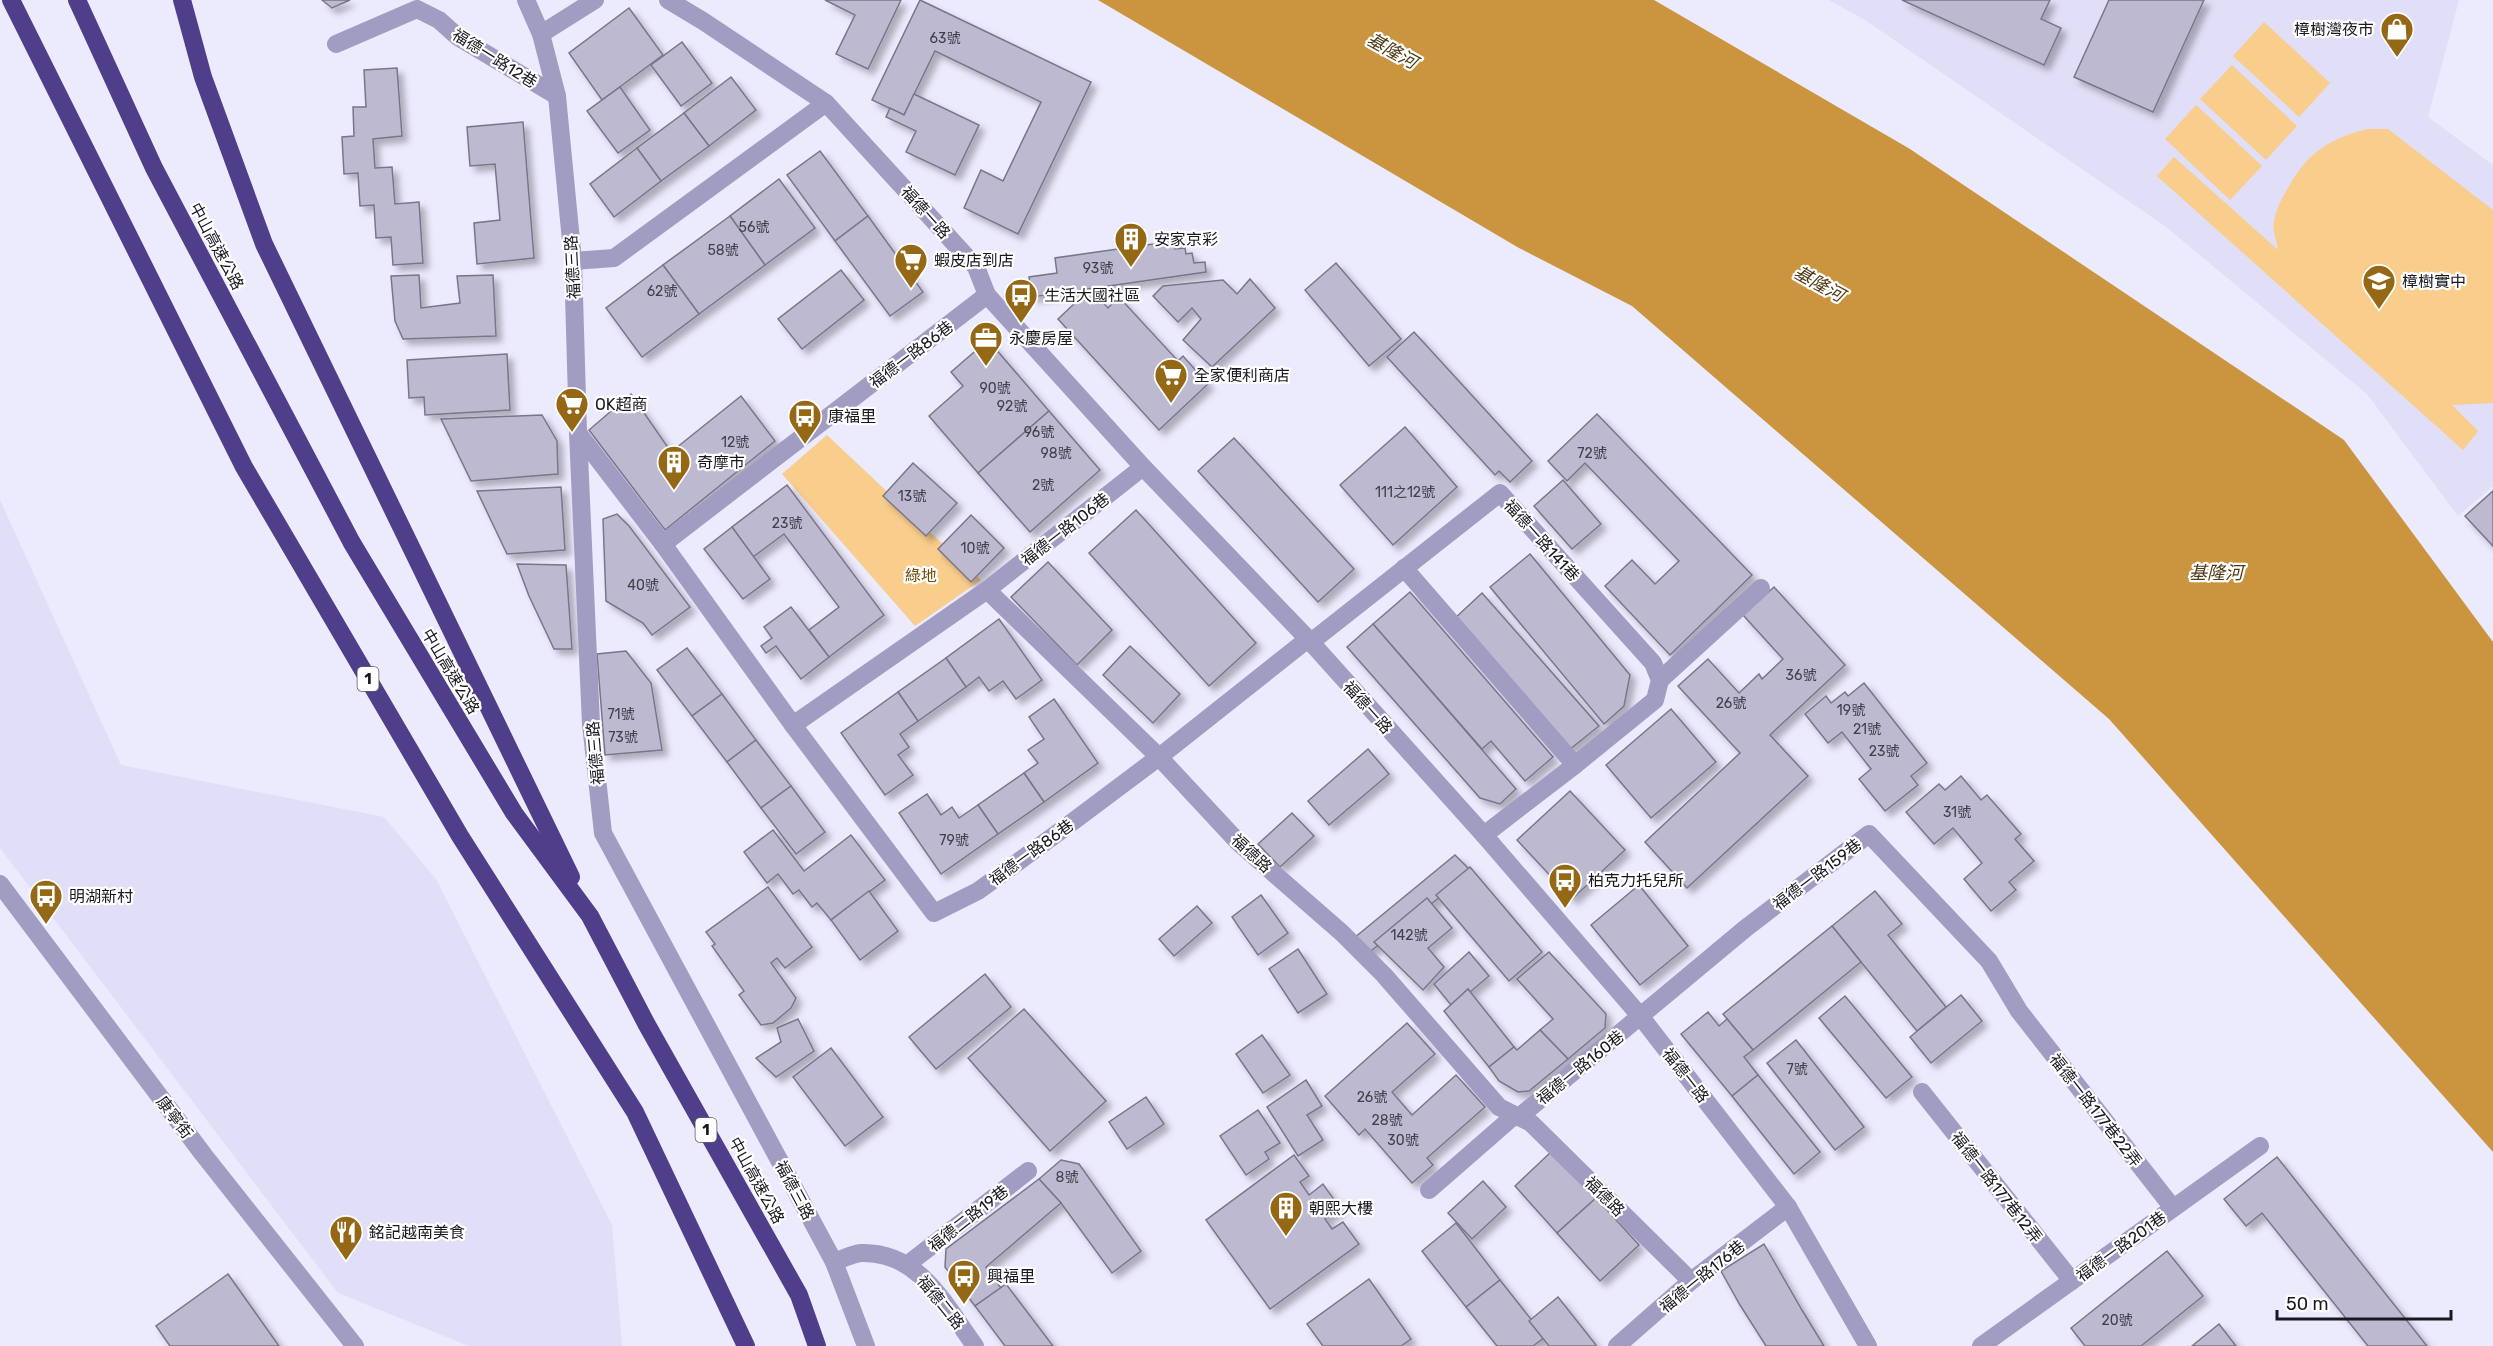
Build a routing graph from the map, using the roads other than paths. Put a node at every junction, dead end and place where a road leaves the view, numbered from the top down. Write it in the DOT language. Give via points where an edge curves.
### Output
graph roads {
  1 [pos="11,0"];
  2 [pos="77,0"];
  3 [pos="182,0"];
  4 [pos="526,0"];
  5 [pos="596,0"];
  6 [pos="668,0"];
  7 [pos="541,34"];
  8 [pos="336,44"];
  9 [pos="557,96"];
  10 [pos="826,103"];
  11 [pos="573,261"];
  12 [pos="987,295"];
  13 [pos="578,434"];
  14 [pos="1143,467"];
  15 [pos="663,544"];
  16 [pos="1404,568"];
  17 [pos="1761,588"];
  18 [pos="987,591"];
  19 [pos="1309,641"];
  20 [pos="1660,680"];
  21 [pos="793,725"];
  22 [pos="1159,757"];
  23 [pos="1575,765"];
  24 [pos="1484,835"];
  25 [pos="0,884"];
  26 [pos="590,916"];
  27 [pos="2019,1011"];
  28 [pos="1641,1017"];
  29 [pos="1922,1092"];
  30 [pos="1517,1116"];
  31 [pos="2260,1146"];
  32 [pos="1028,1171"];
  33 [pos="1429,1190"];
  34 [pos="1788,1207"];
  35 [pos="2173,1208"];
  36 [pos="834,1262"];
  37 [pos="908,1264"];
  38 [pos="1691,1281"];
  39 [pos="2072,1281"];
  40 [pos="354,1346"];
  41 [pos="746,1346"];
  42 [pos="817,1346"];
  43 [pos="866,1346"];
  44 [pos="975,1346"];
  45 [pos="1617,1346"];
  46 [pos="1868,1346"];
  47 [pos="1982,1346"];
  1 -- 41 [label="highway, 1" via="244,467 460,836 635,1112"];
  2 -- 26 [label="highway, 中山高速公路 / 1" via="154,168 352,543 514,813"];
  3 -- 26 [label="highway" via="203,77 264,244"];
  4 -- 7 [label="street, 福德三路"];
  5 -- 7 [label="street"];
  6 -- 10 [label="street, 福德一路"];
  7 -- 9 [label="street, 福德三路"];
  8 -- 9 [label="street, 福德一路12巷" via="417,9"];
  9 -- 11 [label="street, 福德三路"];
  10 -- 11 [label="street" via="614,258"];
  10 -- 12 [label="street, 福德一路" via="976,267"];
  11 -- 13 [label="street, 福德三路"];
  12 -- 14 [label="street, 福德一路"];
  12 -- 15 [label="street, 福德一路86巷"];
  13 -- 15 [label="street, 福德一路86巷"];
  13 -- 36 [label="street, 福德三路" via="591,724 603,833"];
  14 -- 18 [label="street, 福德一路106巷"];
  14 -- 19 [label="street, 福德一路"];
  15 -- 21 [label="street, 福德一路86巷"];
  16 -- 19 [label="street, 福德一路141巷"];
  16 -- 20 [label="street, 福德一路141巷" via="1500,493 1653,663"];
  16 -- 23 [label="street"];
  17 -- 20 [label="street"];
  18 -- 21 [label="street"];
  18 -- 22 [label="street, 福德路"];
  19 -- 22 [label="street, 福德一路86巷"];
  19 -- 24 [label="street, 福德一路"];
  20 -- 23 [label="street" via="1654,700"];
  21 -- 22 [label="street, 福德一路86巷" via="934,913 978,891"];
  22 -- 30 [label="street, 福德路" via="1239,843 1384,975 1499,1107"];
  23 -- 24 [label="street"];
  24 -- 28 [label="street, 福德一路"];
  25 -- 40 [label="street, 康寧街" via="203,1154"];
  26 -- 42 [label="highway, 中山高速公路 / 1" via="799,1295"];
  27 -- 28 [label="street, 福德一路159巷" via="1989,961 1869,834 1746,928"];
  27 -- 35 [label="street, 福德一路177巷22弄"];
  28 -- 30 [label="street, 福德一路160巷"];
  28 -- 34 [label="street, 福德一路"];
  29 -- 39 [label="street, 福德一路177巷12弄"];
  30 -- 33 [label="street"];
  30 -- 38 [label="street, 福德路" via="1531,1123"];
  31 -- 35 [label="street, 福德一路201巷"];
  32 -- 37 [label="street, 福德二路19巷"];
  34 -- 38 [label="street, 福德一路176巷"];
  34 -- 46 [label="street, 福德一路"];
  35 -- 39 [label="street, 福德一路201巷"];
  36 -- 37 [label="street, 福德二路" via="859,1253 892,1257"];
  36 -- 43 [label="street, 福德三路"];
  37 -- 44 [label="street, 福德二路" via="928,1282"];
  38 -- 45 [label="street, 福德一路176巷"];
  39 -- 47 [label="street, 福德一路201巷"];
}
